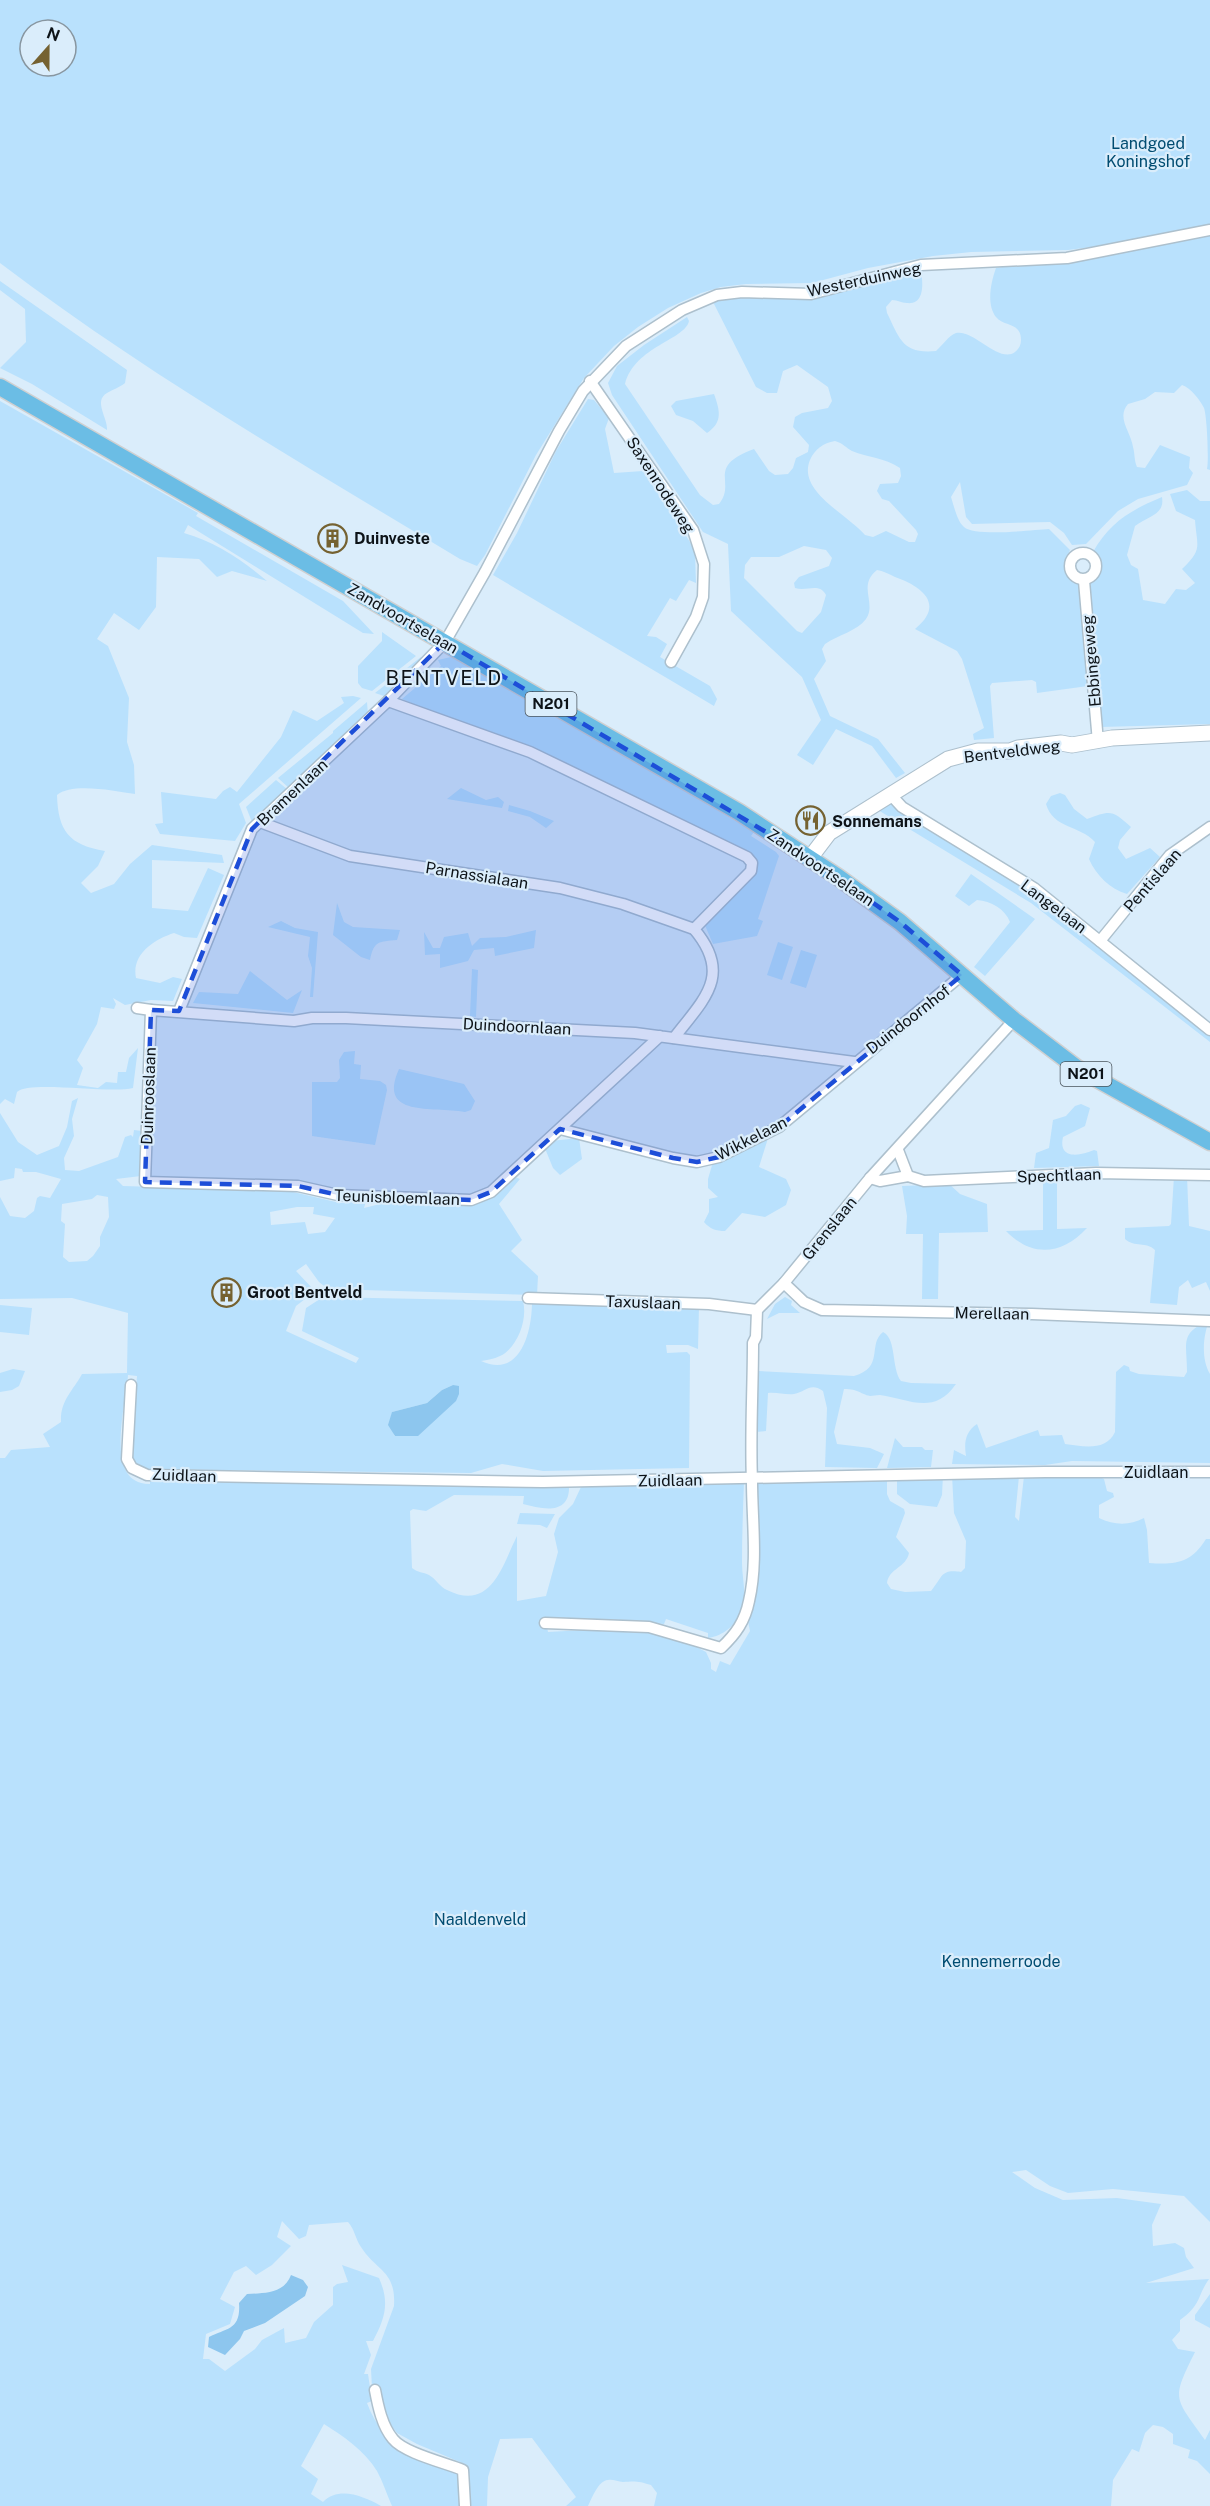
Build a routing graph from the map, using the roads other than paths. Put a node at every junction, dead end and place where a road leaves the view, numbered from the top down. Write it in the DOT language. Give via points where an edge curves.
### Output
graph roads {
  1 [pos="1210,230"];
  2 [pos="590,381"];
  3 [pos="0,387"];
  4 [pos="1084,580"];
  5 [pos="445,642"];
  6 [pos="671,662"];
  7 [pos="388,701"];
  8 [pos="1210,734"];
  9 [pos="1098,741"];
  10 [pos="890,794"];
  11 [pos="260,822"];
  12 [pos="1210,827"];
  13 [pos="810,858"];
  14 [pos="694,929"];
  15 [pos="1100,941"];
  16 [pos="969,981"];
  17 [pos="137,1008"];
  18 [pos="151,1010"];
  19 [pos="179,1011"];
  20 [pos="1014,1020"];
  21 [pos="1210,1030"];
  22 [pos="660,1036"];
  23 [pos="674,1038"];
  24 [pos="854,1062"];
  25 [pos="560,1129"];
  26 [pos="1210,1142"];
  27 [pos="898,1150"];
  28 [pos="1210,1175"];
  29 [pos="908,1176"];
  30 [pos="870,1178"];
  31 [pos="146,1182"];
  32 [pos="784,1283"];
  33 [pos="528,1298"];
  34 [pos="757,1310"];
  35 [pos="1210,1321"];
  36 [pos="131,1385"];
  37 [pos="1210,1472"];
  38 [pos="752,1479"];
  39 [pos="545,1623"];
  40 [pos="375,2390"];
  41 [pos="465,2506"];
  1 -- 2 [label="street, Westerduinweg" via="1067,258 921,266 811,294 717,295 654,327 626,346"];
  2 -- 5 [label="street, Westerduinweg"];
  2 -- 6 [label="street, Saxenrodeweg" via="693,530 704,564 704,589 696,617"];
  3 -- 5 [label="main road, Zandvoortselaan / N201"];
  4 -- 9 [label="street, Ebbingeweg"];
  5 -- 7 [label="street, Bramenlaan"];
  5 -- 13 [label="main road, Zandvoortselaan / N201" via="739,812"];
  7 -- 11 [label="street, Bramenlaan"];
  7 -- 14 [label="street, Zandvoortselaan" via="530,752 739,851 752,863 751,871"];
  8 -- 9 [label="street, Bentveldweg"];
  9 -- 10 [label="street, Bentveldweg" via="978,751 948,759"];
  10 -- 13 [label="street, Bentveldweg" via="829,833"];
  10 -- 15 [label="street, Langelaan" via="902,807 1034,888"];
  11 -- 14 [label="street, Parnassialaan" via="350,856 560,888 623,904"];
  11 -- 19 [label="street, Bramenlaan" via="242,849"];
  12 -- 15 [label="street, Pentislaan" via="1170,855"];
  13 -- 16 [label="main road, Zandvoortselaan / N201" via="900,922"];
  14 -- 23 [label="street" via="712,958 712,980 702,1001"];
  15 -- 21 [label="street, Langelaan"];
  16 -- 20 [label="main road, N201"];
  16 -- 24 [label="street, Duindoornhof"];
  17 -- 18 [label="street"];
  18 -- 19 [label="street"];
  18 -- 31 [label="street, Duinrooslaan"];
  19 -- 22 [label="street, Duindoornlaan" via="294,1021 317,1018 468,1023"];
  20 -- 26 [label="main road, N201" via="1093,1078"];
  20 -- 27 [label="street, Grenslaan"];
  22 -- 23 [label="street, Duindoornlaan"];
  22 -- 25 [label="street, Teunisbloemlaan"];
  23 -- 24 [label="street, Duindoornlaan"];
  24 -- 25 [label="street, Wikkelaan" via="779,1127 720,1157 697,1162 673,1158"];
  25 -- 31 [label="street, Teunisbloemlaan" via="491,1192 471,1200 338,1195 298,1186"];
  27 -- 29 [label="street"];
  27 -- 30 [label="street, Grenslaan"];
  28 -- 29 [label="street, Spechtlaan" via="1096,1173 924,1181"];
  29 -- 30 [label="street, Spechtlaan" via="880,1181"];
  30 -- 32 [label="street, Grenslaan"];
  32 -- 34 [label="street, Grenslaan"];
  32 -- 35 [label="street, Merellaan" via="804,1302 822,1310"];
  33 -- 34 [label="street, Taxuslaan" via="709,1304"];
  34 -- 38 [label="street" via="753,1343"];
  36 -- 38 [label="street, Zuidlaan" via="127,1459 132,1468 147,1475 543,1482"];
  37 -- 38 [label="street, Zuidlaan"];
  38 -- 39 [label="street" via="754,1565 749,1602 742,1624 721,1648 649,1627"];
  40 -- 41 [label="street" via="393,2439 405,2448 463,2470"];
}
